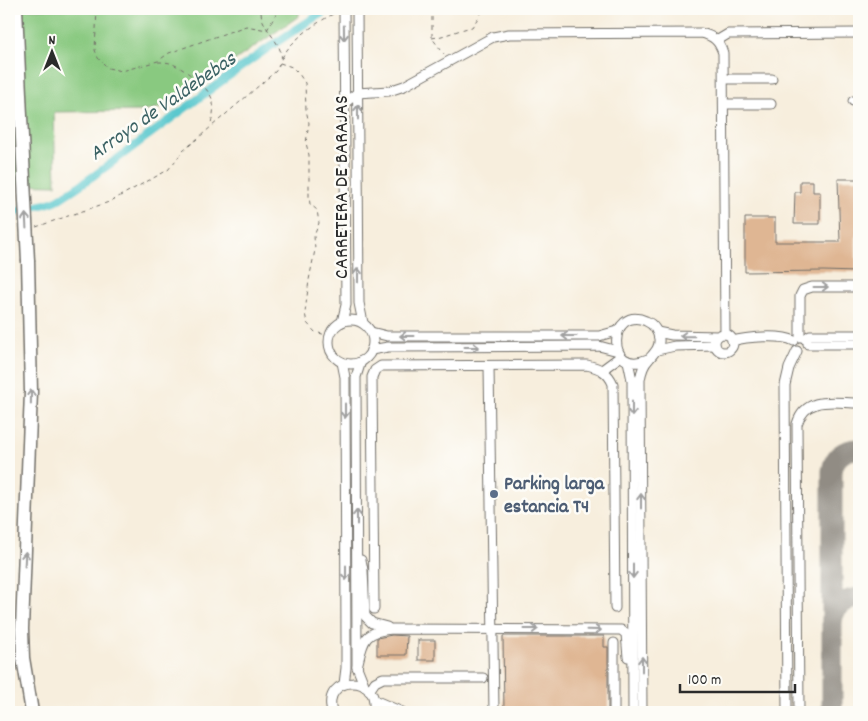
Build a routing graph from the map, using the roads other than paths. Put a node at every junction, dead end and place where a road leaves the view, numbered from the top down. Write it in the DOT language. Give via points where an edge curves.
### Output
graph roads {
  1 [pos="357,9"];
  2 [pos="341,10"];
  3 [pos="16,11"];
  4 [pos="859,33"];
  5 [pos="718,40"];
  6 [pos="724,79"];
  7 [pos="772,79"];
  8 [pos="357,94"];
  9 [pos="345,103"];
  10 [pos="724,104"];
  11 [pos="772,104"];
  12 [pos="859,287"];
  13 [pos="342,322"];
  14 [pos="362,323"];
  15 [pos="617,331"];
  16 [pos="371,332"];
  17 [pos="657,332"];
  18 [pos="859,335"];
  19 [pos="719,338"];
  20 [pos="802,340"];
  21 [pos="732,341"];
  22 [pos="859,344"];
  23 [pos="371,350"];
  24 [pos="657,350"];
  25 [pos="797,352"];
  26 [pos="622,356"];
  27 [pos="648,359"];
  28 [pos="361,361"];
  29 [pos="342,362"];
  30 [pos="490,366"];
  31 [pos="602,370"];
  32 [pos="859,403"];
  33 [pos="357,537"];
  34 [pos="615,608"];
  35 [pos="374,609"];
  36 [pos="392,629"];
  37 [pos="493,630"];
  38 [pos="614,643"];
  39 [pos="357,667"];
  40 [pos="633,668"];
  41 [pos="483,678"];
  42 [pos="344,684"];
  43 [pos="367,689"];
  44 [pos="374,700"];
  45 [pos="32,712"];
  46 [pos="331,712"];
  47 [pos="372,712"];
  48 [pos="402,712"];
  49 [pos="494,712"];
  50 [pos="614,712"];
  51 [pos="633,712"];
  52 [pos="642,712"];
  53 [pos="787,712"];
  54 [pos="799,712"];
  1 -- 8 [label="street, CARRETERA DE BARAJAS"];
  2 -- 9 [label="street, CARRETERA DE BARAJAS, one-way"];
  45 -- 3 [label="highway, one-way, bridge" via="22,628 31,392"];
  4 -- 5 [label="street" via="728,34"];
  5 -- 6 [label="street" via="724,53"];
  5 -- 8 [label="street" via="701,34 509,34 493,37 404,86"];
  6 -- 7 [label="street"];
  6 -- 10 [label="street"];
  8 -- 9 [label="street"];
  14 -- 8 [label="street, CARRETERA DE BARAJAS, one-way" via="358,303"];
  9 -- 13 [label="street, CARRETERA DE BARAJAS" via="346,304"];
  10 -- 11 [label="street"];
  10 -- 19 [label="street"];
  20 -- 12 [label="street, one-way" via="800,296 803,290 812,287"];
  13 -- 14 [label="street" via="356,320"];
  13 -- 29 [label="street" via="330,336 329,346"];
  14 -- 16 [label="street"];
  15 -- 16 [label="street, one-way" via="599,336 387,336"];
  15 -- 17 [label="street" via="627,321 641,319 648,321"];
  15 -- 26 [label="street" via="615,341"];
  16 -- 23 [label="street"];
  19 -- 17 [label="street, one-way" via="672,336"];
  17 -- 24 [label="street"];
  18 -- 20 [label="street" via="810,335"];
  19 -- 21 [label="street" via="730,336"];
  19 -- 21 [label="street" via="721,351 732,347"];
  19 -- 24 [label="street"];
  20 -- 21 [label="street" via="741,338"];
  20 -- 22 [label="street"];
  20 -- 25 [label="street" via="793,346"];
  20 -- 25 [label="street" via="806,350"];
  23 -- 26 [label="street, one-way" via="388,347 599,346"];
  23 -- 28 [label="street"];
  24 -- 27 [label="street"];
  25 -- 53 [label="street" via="785,385"];
  26 -- 27 [label="street" via="640,362"];
  26 -- 31 [label="street"];
  26 -- 40 [label="street, one-way" via="632,380"];
  52 -- 27 [label="street, one-way" via="640,387"];
  28 -- 29 [label="street" via="355,364"];
  33 -- 28 [label="street, one-way" via="356,377"];
  29 -- 42 [label="street, one-way" via="345,377"];
  30 -- 31 [label="street" via="587,365"];
  30 -- 35 [label="street" via="381,366 372,377"];
  30 -- 37 [label="street"];
  31 -- 34 [label="street" via="610,376 613,384"];
  32 -- 54 [label="street" via="809,406 803,410 797,424"];
  33 -- 36 [label="street" via="363,570 365,616 375,625"];
  33 -- 39 [label="street"];
  36 -- 37 [label="street"];
  36 -- 39 [label="street" via="377,630 368,635"];
  37 -- 40 [label="street, one-way" via="621,630 626,634 628,658"];
  37 -- 49 [label="street"];
  38 -- 50 [label="street"];
  39 -- 43 [label="street"];
  40 -- 51 [label="street"];
  41 -- 43 [label="street" via="383,678"];
  42 -- 43 [label="street" via="358,683"];
  42 -- 46 [label="street" via="331,698"];
  43 -- 44 [label="street"];
  44 -- 47 [label="street"];
  44 -- 48 [label="street"];
}
